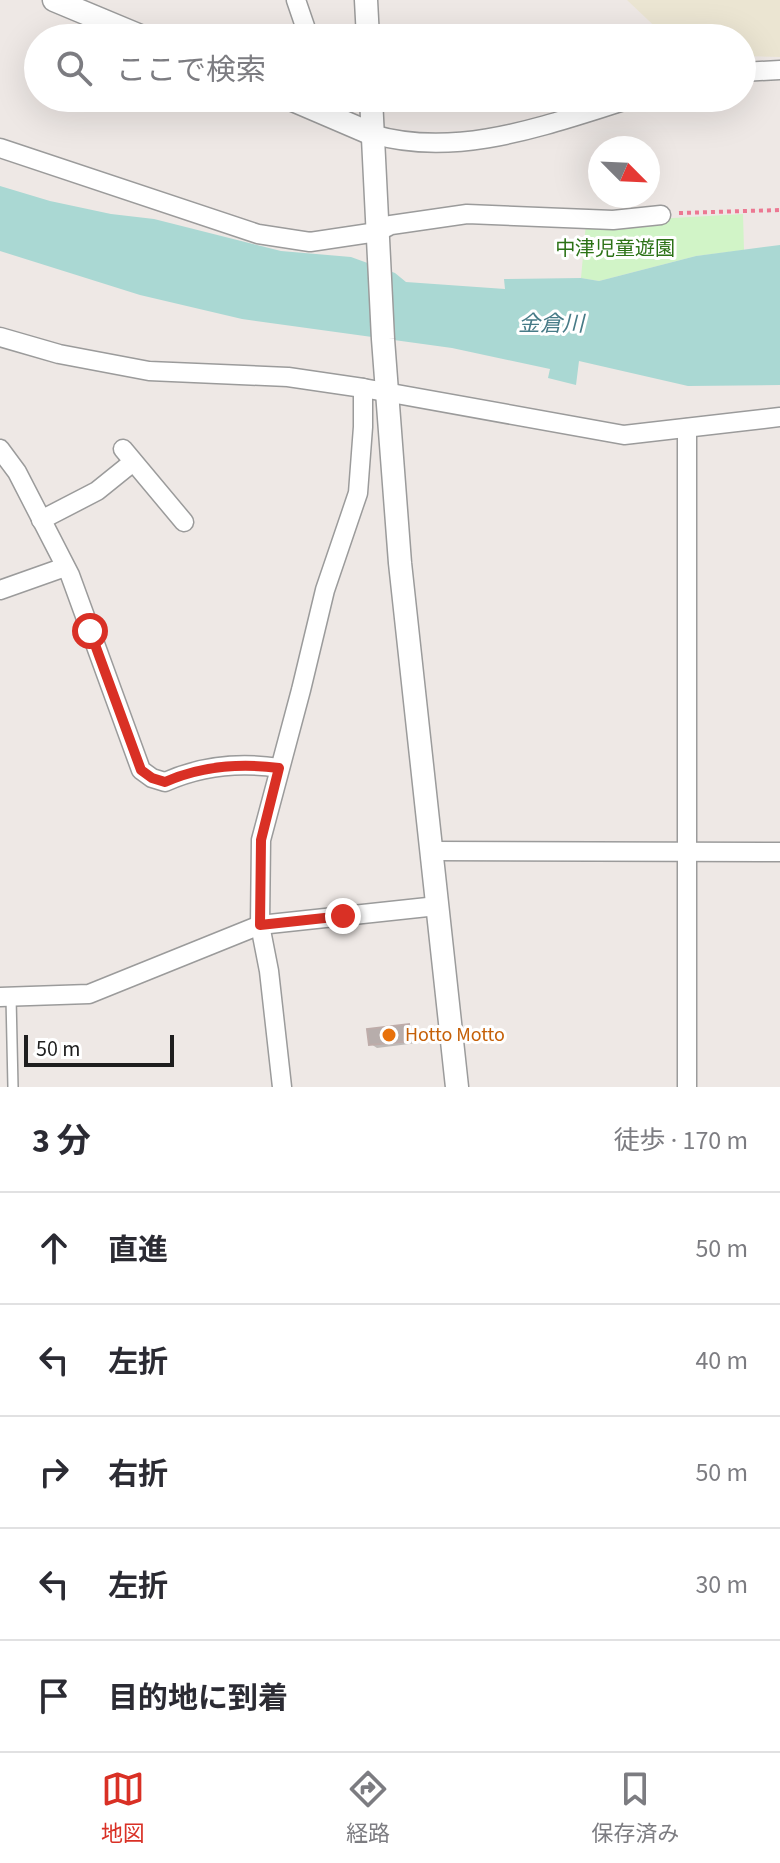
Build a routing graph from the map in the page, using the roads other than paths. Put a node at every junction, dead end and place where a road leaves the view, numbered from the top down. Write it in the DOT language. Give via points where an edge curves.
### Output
graph roads {
  1 [pos="54,0"];
  2 [pos="296,0"];
  3 [pos="366,0"];
  4 [pos="111,24"];
  5 [pos="304,24"];
  6 [pos="367,24"];
  7 [pos="780,70"];
  8 [pos="756,71"];
  9 [pos="335,112"];
  10 [pos="371,112"];
  11 [pos="585,112"];
  12 [pos="372,134"];
  13 [pos="0,148"];
  14 [pos="661,215"];
  15 [pos="377,239"];
  16 [pos="0,337"];
  17 [pos="363,388"];
  18 [pos="387,391"];
  19 [pos="780,417"];
  20 [pos="687,428"];
  21 [pos="0,449"];
  22 [pos="41,520"];
  23 [pos="184,522"];
  24 [pos="65,567"];
  25 [pos="1,598"];
  26 [pos="279,768"];
  27 [pos="431,851"];
  28 [pos="687,852"];
  29 [pos="780,852"];
  30 [pos="437,906"];
  31 [pos="260,925"];
  32 [pos="5,997"];
  33 [pos="13,1087"];
  34 [pos="282,1087"];
  35 [pos="457,1087"];
  36 [pos="687,1087"];
  1 -- 4 [label="street"];
  2 -- 5 [label="street"];
  3 -- 6 [label="street"];
  7 -- 8 [label="street"];
  9 -- 12 [label="street"];
  10 -- 12 [label="street"];
  11 -- 12 [label="street" via="480,142 393,141"];
  12 -- 15 [label="street"];
  13 -- 15 [label="street" via="258,234 310,242"];
  14 -- 15 [label="street" via="613,220 467,214 391,225"];
  15 -- 18 [label="street"];
  16 -- 17 [label="street" via="149,371 288,377"];
  17 -- 18 [label="street"];
  17 -- 26 [label="street" via="358,493 325,590"];
  18 -- 20 [label="street" via="624,435"];
  18 -- 27 [label="street"];
  19 -- 20 [label="street"];
  20 -- 28 [label="street"];
  21 -- 22 [label="street"];
  22 -- 23 [label="street" via="97,491 128,456"];
  22 -- 24 [label="street"];
  24 -- 25 [label="street"];
  24 -- 26 [label="street" via="141,770 165,782 217,767"];
  26 -- 31 [label="street" via="261,840"];
  27 -- 28 [label="street"];
  27 -- 30 [label="street"];
  28 -- 29 [label="street"];
  28 -- 36 [label="street"];
  30 -- 31 [label="street"];
  30 -- 35 [label="street"];
  31 -- 32 [label="street" via="89,994"];
  31 -- 34 [label="street"];
  32 -- 33 [label="lane"];
}
